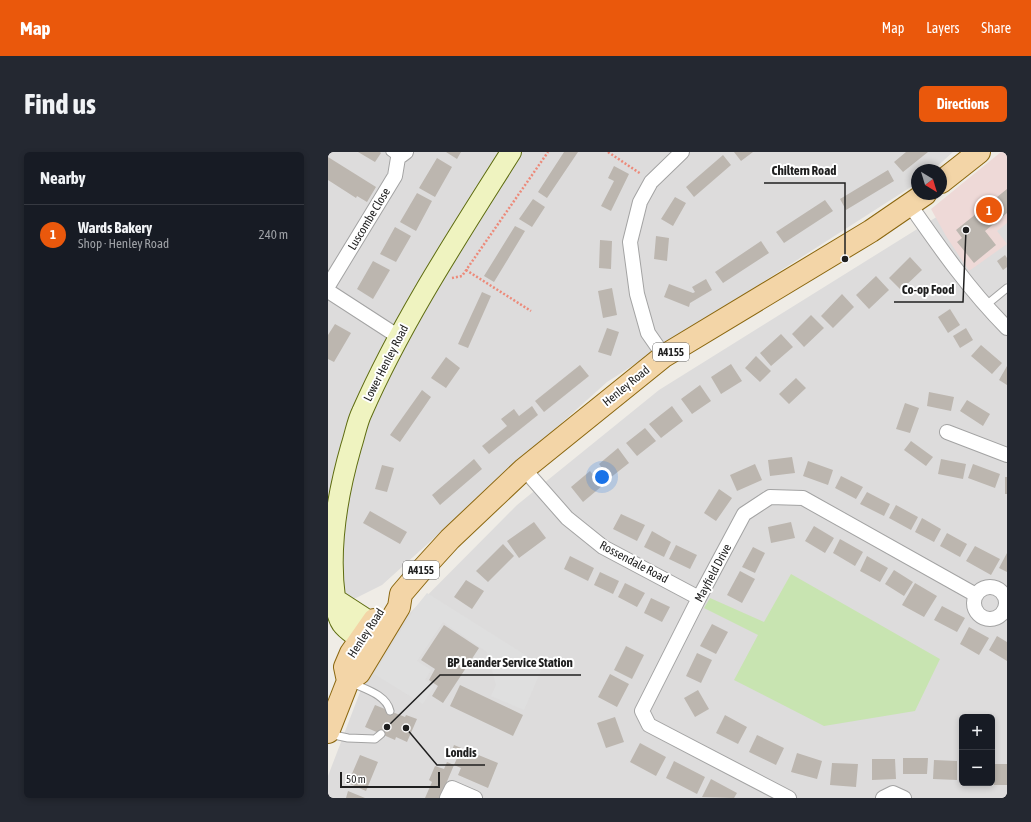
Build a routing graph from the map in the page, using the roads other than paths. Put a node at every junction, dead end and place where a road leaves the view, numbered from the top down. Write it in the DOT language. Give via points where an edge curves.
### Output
graph roads {
  1 [pos="511,152"];
  2 [pos="682,152"];
  3 [pos="979,152"];
  4 [pos="398,154"];
  5 [pos="947,177"];
  6 [pos="917,200"];
  7 [pos="919,200"];
  8 [pos="328,286"];
  9 [pos="1007,288"];
  10 [pos="328,291"];
  11 [pos="985,306"];
  12 [pos="1007,328"];
  13 [pos="399,337"];
  14 [pos="664,356"];
  15 [pos="947,432"];
  16 [pos="1007,455"];
  17 [pos="524,469"];
  18 [pos="976,595"];
  19 [pos="699,598"];
  20 [pos="1005,612"];
  21 [pos="370,634"];
  22 [pos="348,682"];
  23 [pos="390,711"];
  24 [pos="328,733"];
  25 [pos="381,734"];
  26 [pos="447,798"];
  27 [pos="475,798"];
  28 [pos="788,798"];
  29 [pos="883,798"];
  30 [pos="904,798"];
  1 -- 13 [label="main road, Lower Henley Road"];
  2 -- 14 [label="street" via="651,182 640,202 630,242 637,294 648,333"];
  3 -- 5 [label="main road"];
  4 -- 8 [label="street, Luscombe Close" via="395,176"];
  6 -- 14 [label="main road, Henley Road / A4155" via="871,231"];
  7 -- 11 [label="street" via="965,282"];
  9 -- 11 [label="lane"];
  10 -- 13 [label="street"];
  11 -- 12 [label="street"];
  13 -- 21 [label="main road, Lower Henley Road" via="361,413 338,494 332,530 331,583 337,613 342,624"];
  14 -- 17 [label="main road, Henley Road / A4155"];
  15 -- 16 [label="street"];
  17 -- 19 [label="street, Rossendale Road" via="567,518 603,547"];
  17 -- 21 [label="main road, Henley Road / A4155" via="450,539 401,594 388,599"];
  18 -- 19 [label="street, Mayfield Drive" via="802,498 770,497 744,514"];
  18 -- 20 [label="street" via="974,605 982,617 996,618"];
  18 -- 20 [label="street" via="984,588 990,587 1000,591 1006,600"];
  19 -- 28 [label="street, Mayfield Drive" via="642,711 648,725"];
  21 -- 22 [label="main road, Henley Road / A4155" via="351,653 345,667"];
  22 -- 23 [label="lane" via="383,698"];
  22 -- 24 [label="main road, Henley Road / A4155"];
  24 -- 25 [label="lane" via="348,738 375,739"];
  26 -- 27 [label="street" via="452,788"];
  29 -- 30 [label="street" via="893,794"];
}
